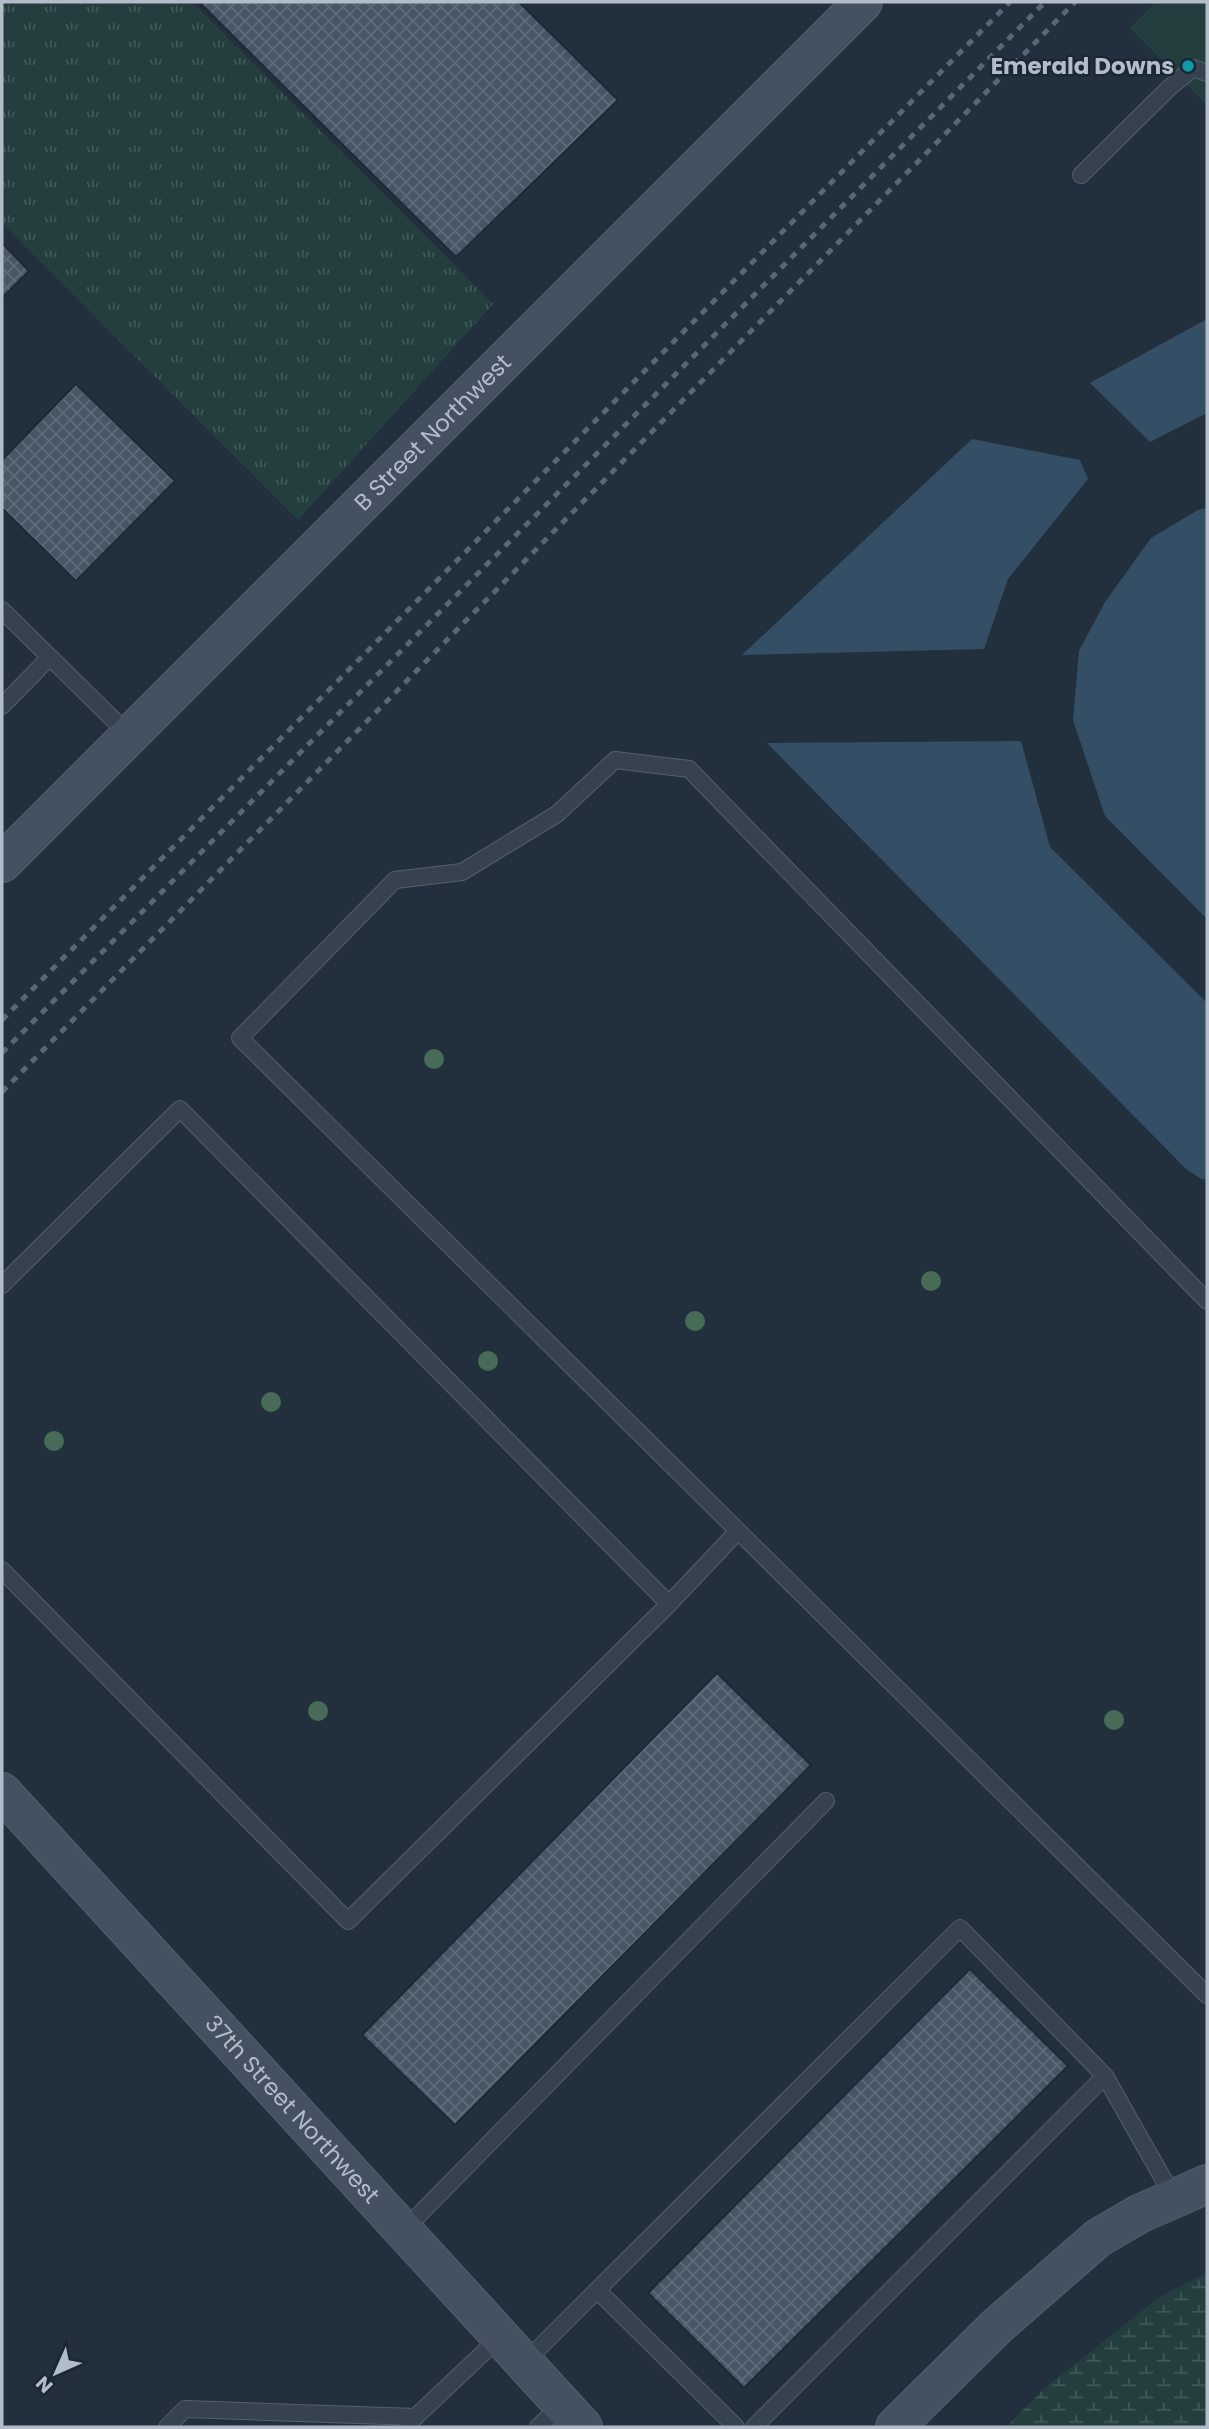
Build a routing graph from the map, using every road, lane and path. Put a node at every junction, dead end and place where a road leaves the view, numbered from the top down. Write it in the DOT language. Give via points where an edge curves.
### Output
graph roads {
  1 [pos="863,2"];
  2 [pos="1207,73"];
  3 [pos="1081,175"];
  4 [pos="2,610"];
  5 [pos="50,657"];
  6 [pos="2,706"];
  7 [pos="129,736"];
  8 [pos="2,863"];
  9 [pos="2,1284"];
  10 [pos="1207,1301"];
  11 [pos="738,1531"];
  12 [pos="2,1570"];
  13 [pos="668,1604"];
  14 [pos="2,1792"];
  15 [pos="827,1801"];
  16 [pos="1207,1995"];
  17 [pos="1105,2076"];
  18 [pos="1190,2191"];
  19 [pos="403,2231"];
  20 [pos="597,2290"];
  21 [pos="512,2350"];
  22 [pos="561,2420"];
  23 [pos="410,2422"];
  24 [pos="167,2427"];
  25 [pos="736,2427"];
  26 [pos="754,2427"];
  27 [pos="895,2427"];
  1 -- 7 [label="street, B Street Northwest"];
  2 -- 3 [label="lane" via="1193,68"];
  4 -- 5 [label="lane"];
  5 -- 6 [label="lane"];
  5 -- 7 [label="lane"];
  7 -- 8 [label="street, B Street Northwest"];
  9 -- 13 [label="lane" via="180,1109"];
  10 -- 11 [label="lane" via="689,769 615,760 557,814 462,872 395,880 240,1038"];
  11 -- 13 [label="lane"];
  11 -- 16 [label="lane"];
  12 -- 13 [label="lane" via="348,1921"];
  14 -- 19 [label="street, 37th Street Northwest"];
  15 -- 19 [label="lane"];
  17 -- 18 [label="lane"];
  17 -- 20 [label="lane" via="960,1928"];
  17 -- 26 [label="lane"];
  18 -- 27 [label="street" via="1098,2238 998,2326"];
  19 -- 21 [label="street, 37th Street Northwest"];
  20 -- 21 [label="lane"];
  20 -- 25 [label="lane"];
  21 -- 22 [label="street, 37th Street Northwest"];
  21 -- 23 [label="lane"];
  23 -- 24 [label="lane" via="184,2409"];
}
